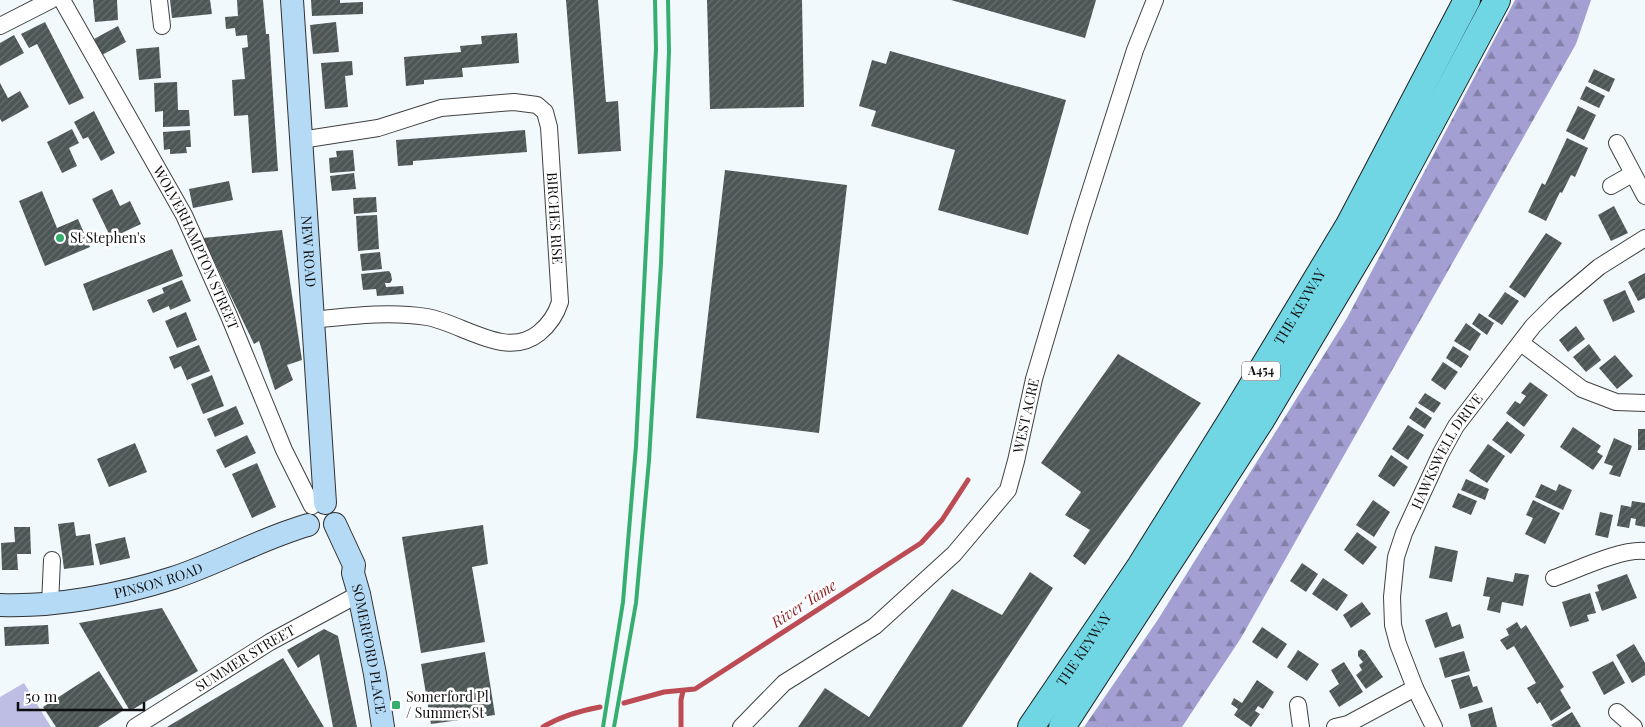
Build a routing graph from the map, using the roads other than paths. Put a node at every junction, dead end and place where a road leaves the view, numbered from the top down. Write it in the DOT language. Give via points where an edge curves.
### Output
graph roads {
  1 [pos="50,0"];
  2 [pos="62,0"];
  3 [pos="159,0"];
  4 [pos="292,0"];
  5 [pos="1155,0"];
  6 [pos="1467,0"];
  7 [pos="1497,0"];
  8 [pos="0,26"];
  9 [pos="162,26"];
  10 [pos="301,140"];
  11 [pos="1617,143"];
  12 [pos="1632,174"];
  13 [pos="1611,186"];
  14 [pos="1645,196"];
  15 [pos="1645,238"];
  16 [pos="312,320"];
  17 [pos="1521,343"];
  18 [pos="1645,403"];
  19 [pos="321,518"];
  20 [pos="1645,551"];
  21 [pos="52,560"];
  22 [pos="1554,578"];
  23 [pos="359,594"];
  24 [pos="50,604"];
  25 [pos="0,605"];
  26 [pos="1415,688"];
  27 [pos="1298,705"];
  28 [pos="1617,712"];
  29 [pos="135,727"];
  30 [pos="383,727"];
  31 [pos="741,727"];
  32 [pos="1031,727"];
  33 [pos="1062,727"];
  34 [pos="1301,727"];
  35 [pos="1334,727"];
  36 [pos="1434,727"];
  37 [pos="1634,727"];
  1 -- 8 [label="street"];
  2 -- 19 [label="street, WOLVERHAMPTON STREET" via="184,215 284,450"];
  3 -- 9 [label="street"];
  4 -- 10 [label="main road, NEW ROAD"];
  5 -- 31 [label="street, WEST ACRE" via="1135,50 1080,223 1034,379 1008,490 954,554 875,626 784,683"];
  6 -- 32 [label="highway, THE KEYWAY / A454" via="1348,225 1242,403 1141,564"];
  7 -- 33 [label="highway, THE KEYWAY / A454" via="1370,237 1260,422"];
  10 -- 16 [label="main road, NEW ROAD"];
  10 -- 16 [label="street, BIRCHES RISE" via="378,128 441,108 514,102 537,105 545,112 552,166 560,302 547,326 532,339 521,343 499,342 429,318 378,314"];
  11 -- 12 [label="street"];
  12 -- 13 [label="street"];
  12 -- 14 [label="street"];
  15 -- 17 [label="street, HAWKSWELL DRIVE" via="1599,267 1555,304"];
  16 -- 19 [label="main road, NEW ROAD"];
  17 -- 18 [label="street" via="1582,389 1616,402"];
  17 -- 26 [label="street, HAWKSWELL DRIVE" via="1456,426 1404,533 1396,558 1393,624"];
  19 -- 23 [label="main road, SOMERFORD PLACE" via="346,570 353,573"];
  19 -- 24 [label="main road, PINSON ROAD" via="173,578"];
  20 -- 22 [label="street" via="1609,557"];
  21 -- 24 [label="street"];
  23 -- 29 [label="street, SUMMER STREET" via="270,642"];
  23 -- 30 [label="main road, SOMERFORD PLACE"];
  24 -- 25 [label="main road, PINSON ROAD"];
  26 -- 35 [label="street" via="1348,724"];
  26 -- 36 [label="street, HAWKSWELL DRIVE"];
  27 -- 34 [label="street"];
  28 -- 37 [label="street"];
}
